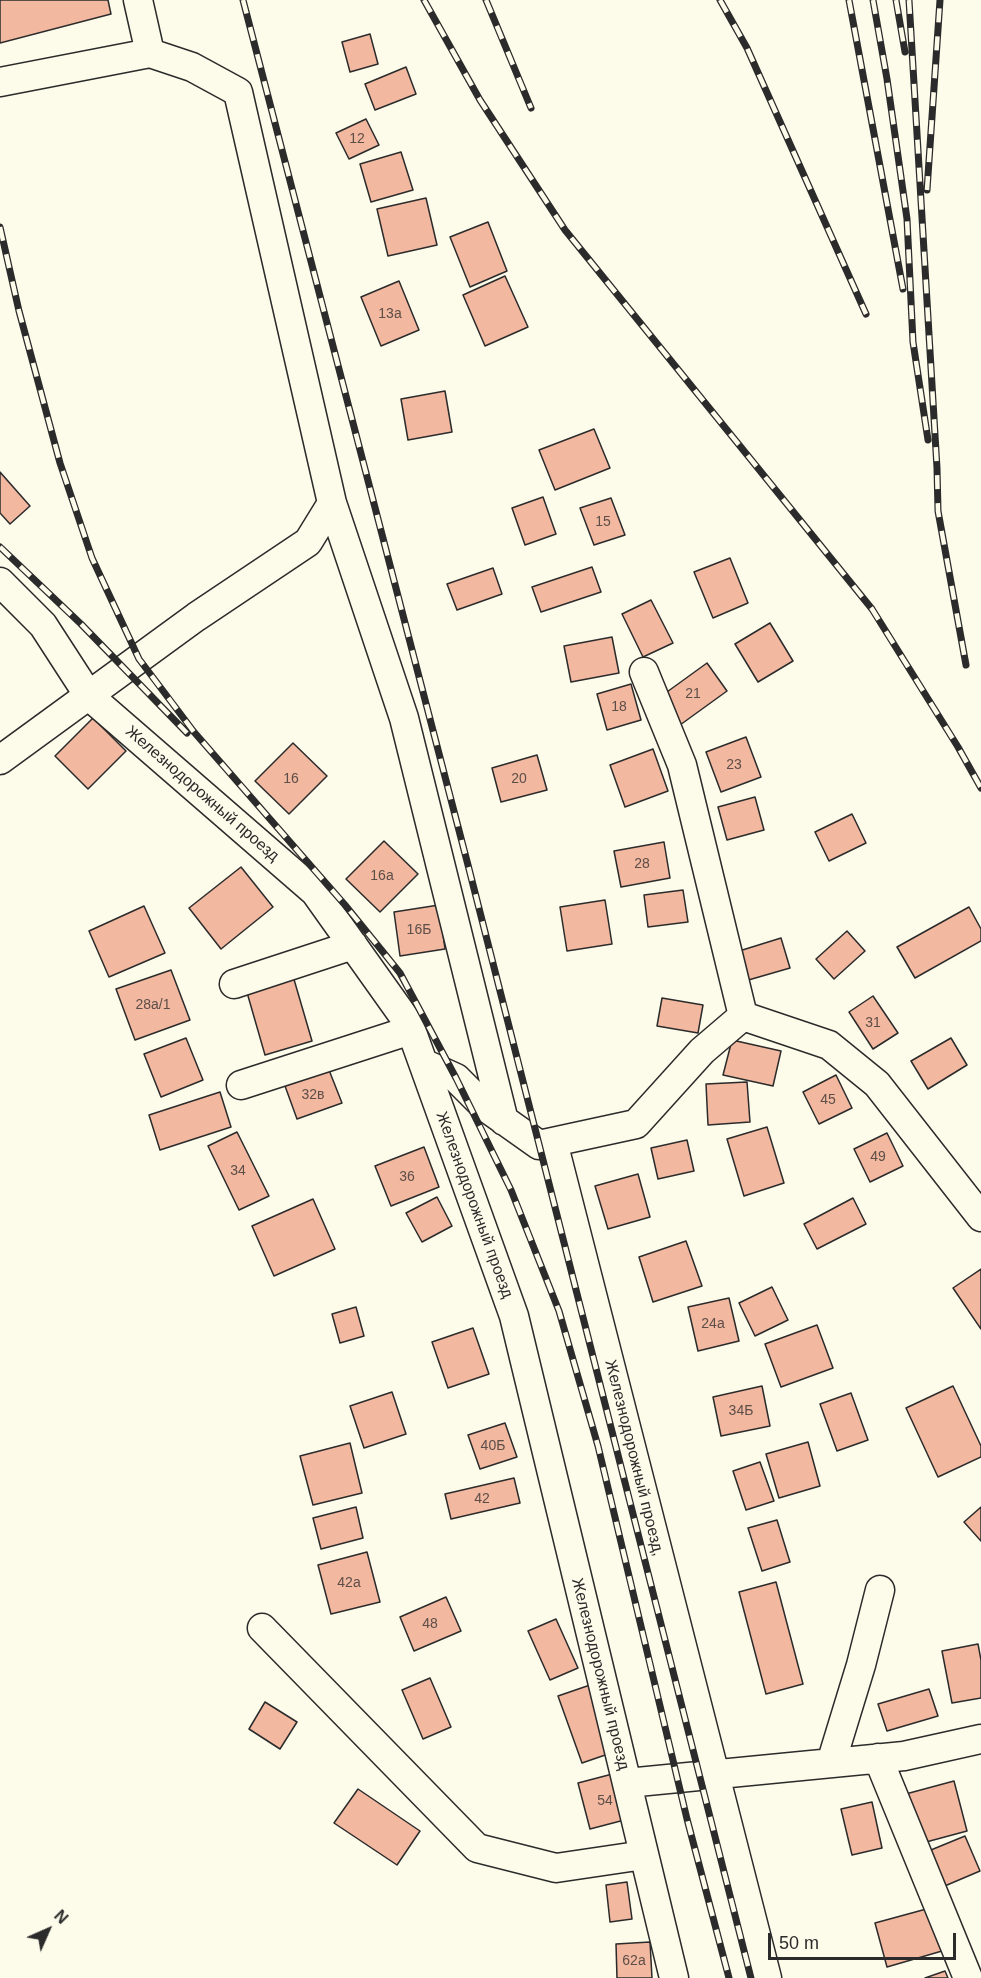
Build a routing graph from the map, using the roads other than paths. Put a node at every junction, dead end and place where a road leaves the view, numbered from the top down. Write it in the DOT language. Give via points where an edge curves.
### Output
graph roads {
  1 [pos="138,0"];
  2 [pos="150,53"];
  3 [pos="0,82"];
  4 [pos="332,503"];
  5 [pos="0,582"];
  6 [pos="644,672"];
  7 [pos="89,696"];
  8 [pos="0,760"];
  9 [pos="353,945"];
  10 [pos="234,984"];
  11 [pos="743,1016"];
  12 [pos="411,1030"];
  13 [pos="423,1063"];
  14 [pos="241,1085"];
  15 [pos="504,1120"];
  16 [pos="553,1142"];
  17 [pos="981,1217"];
  18 [pos="880,1590"];
  19 [pos="262,1628"];
  20 [pos="981,1739"];
  21 [pos="878,1758"];
  22 [pos="831,1763"];
  23 [pos="715,1774"];
  24 [pos="627,1783"];
  25 [pos="644,1855"];
  26 [pos="674,1978"];
  27 [pos="767,1978"];
  28 [pos="968,1978"];
  1 -- 2 [label="street"];
  2 -- 3 [label="street"];
  2 -- 4 [label="street" via="192,68 238,92"];
  4 -- 7 [label="street" via="308,542 196,616"];
  4 -- 15 [label="street" via="404,718"];
  5 -- 7 [label="street, Железнодорожный проезд" via="43,625"];
  6 -- 11 [label="street" via="682,765"];
  7 -- 8 [label="street"];
  7 -- 9 [label="street, Железнодорожный проезд" via="315,892"];
  9 -- 10 [label="street"];
  9 -- 12 [label="street, Железнодорожный проезд"];
  11 -- 16 [label="street" via="702,1052 636,1124"];
  11 -- 17 [label="street" via="829,1045 877,1084"];
  12 -- 13 [label="street, Железнодорожный проезд"];
  12 -- 14 [label="street"];
  13 -- 15 [label="street" via="456,1077 483,1106"];
  13 -- 24 [label="street, Железнодорожный проезд" via="514,1316"];
  15 -- 16 [label="street" via="539,1145"];
  16 -- 23 [label="street, Железнодорожный проезд,"];
  18 -- 22 [label="street"];
  19 -- 25 [label="street" via="477,1848 556,1868"];
  20 -- 21 [label="street"];
  21 -- 22 [label="street"];
  21 -- 28 [label="street"];
  22 -- 23 [label="street"];
  23 -- 24 [label="street"];
  23 -- 27 [label="street, Железнодорожный проезд,"];
  24 -- 25 [label="street, Железнодорожный проезд"];
  25 -- 26 [label="street, Железнодорожный проезд"];
}
